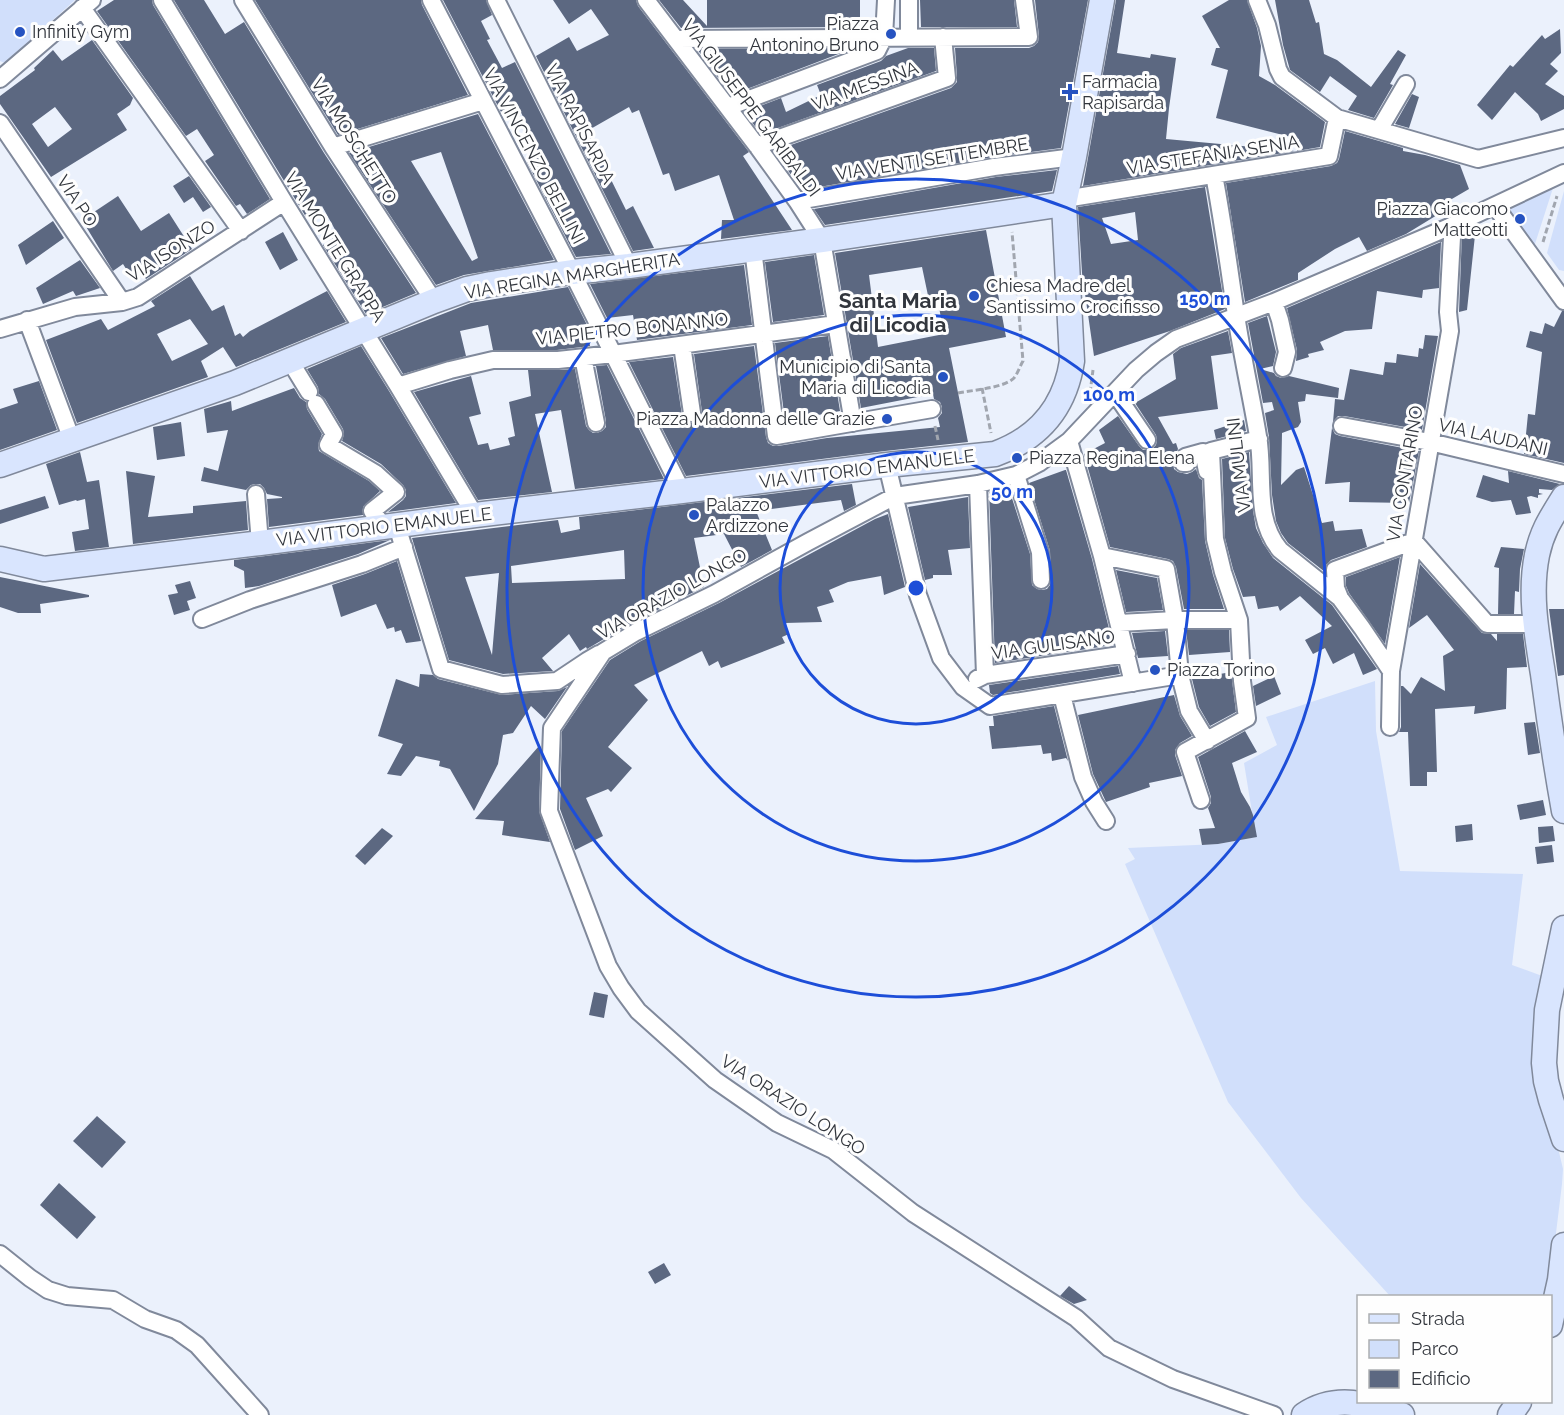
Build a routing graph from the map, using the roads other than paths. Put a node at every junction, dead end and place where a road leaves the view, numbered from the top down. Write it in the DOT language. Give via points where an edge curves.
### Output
graph roads {
  1 [pos="162,0"];
  2 [pos="243,0"];
  3 [pos="431,0"];
  4 [pos="496,0"];
  5 [pos="646,0"];
  6 [pos="886,0"];
  7 [pos="909,0"];
  8 [pos="1024,0"];
  9 [pos="1102,0"];
  10 [pos="1257,0"];
  11 [pos="87,4"];
  12 [pos="884,37"];
  13 [pos="916,37"];
  14 [pos="943,37"];
  15 [pos="676,39"];
  16 [pos="0,79"];
  17 [pos="1406,84"];
  18 [pos="483,101"];
  19 [pos="728,107"];
  20 [pos="1337,118"];
  21 [pos="0,123"];
  22 [pos="1378,130"];
  23 [pos="1564,138"];
  24 [pos="757,146"];
  25 [pos="333,147"];
  26 [pos="1074,157"];
  27 [pos="1214,175"];
  28 [pos="1559,175"];
  29 [pos="797,201"];
  30 [pos="1064,201"];
  31 [pos="284,202"];
  32 [pos="1494,206"];
  33 [pos="1449,227"];
  34 [pos="241,231"];
  35 [pos="822,240"];
  36 [pos="753,249"];
  37 [pos="630,266"];
  38 [pos="572,272"];
  39 [pos="434,301"];
  40 [pos="1564,301"];
  41 [pos="122,302"];
  42 [pos="1274,302"];
  43 [pos="1236,316"];
  44 [pos="27,320"];
  45 [pos="836,324"];
  46 [pos="0,329"];
  47 [pos="363,330"];
  48 [pos="764,334"];
  49 [pos="682,345"];
  50 [pos="613,354"];
  51 [pos="583,357"];
  52 [pos="290,361"];
  53 [pos="1283,368"];
  54 [pos="398,386"];
  55 [pos="1115,393"];
  56 [pos="932,409"];
  57 [pos="692,413"];
  58 [pos="852,418"];
  59 [pos="596,423"];
  60 [pos="1342,426"];
  61 [pos="1259,438"];
  62 [pos="72,440"];
  63 [pos="1147,440"];
  64 [pos="1069,441"];
  65 [pos="1430,442"];
  66 [pos="1183,463"];
  67 [pos="0,465"];
  68 [pos="887,465"];
  69 [pos="1564,474"];
  70 [pos="1212,476"];
  71 [pos="1017,480"];
  72 [pos="978,489"];
  73 [pos="682,491"];
  74 [pos="256,494"];
  75 [pos="1564,497"];
  76 [pos="897,503"];
  77 [pos="475,515"];
  78 [pos="395,534"];
  79 [pos="1414,541"];
  80 [pos="260,543"];
  81 [pos="1102,556"];
  82 [pos="0,559"];
  83 [pos="1041,580"];
  84 [pos="1340,598"];
  85 [pos="202,619"];
  86 [pos="1175,620"];
  87 [pos="1239,620"];
  88 [pos="1119,623"];
  89 [pos="1536,624"];
  90 [pos="603,652"];
  91 [pos="1127,657"];
  92 [pos="1391,671"];
  93 [pos="985,675"];
  94 [pos="1181,678"];
  95 [pos="1131,683"];
  96 [pos="963,687"];
  97 [pos="1062,695"];
  98 [pos="1390,727"];
  99 [pos="1207,741"];
  100 [pos="1200,800"];
  101 [pos="1564,811"];
  102 [pos="1106,820"];
  103 [pos="1564,928"];
  104 [pos="1564,1139"];
  105 [pos="1564,1245"];
  106 [pos="0,1254"];
  107 [pos="1552,1320"];
  108 [pos="1357,1403"];
  109 [pos="1360,1403"];
  110 [pos="260,1415"];
  111 [pos="1274,1415"];
  112 [pos="1304,1415"];
  113 [pos="1402,1415"];
  1 -- 31 [label="street, VIA MONTE GRAPPA"];
  2 -- 25 [label="street, VIA MOSCHETTO"];
  3 -- 18 [label="street, VIA VINCENZO BELLINI"];
  4 -- 37 [label="street, VIA RAPISARDA"];
  5 -- 15 [label="street, VIA GIUSEPPE GARIBALDI"];
  6 -- 12 [label="street"];
  7 -- 13 [label="street"];
  8 -- 14 [label="street" via="1029,37"];
  9 -- 26 [label="street, VIA VITTORIO EMANUELE"];
  10 -- 20 [label="street" via="1282,77"];
  11 -- 16 [label="street"];
  11 -- 34 [label="street"];
  12 -- 13 [label="street"];
  12 -- 15 [label="street"];
  12 -- 19 [label="street" via="877,51 864,57"];
  13 -- 14 [label="street"];
  14 -- 24 [label="street, VIA MESSINA" via="947,78"];
  15 -- 19 [label="street, VIA GIUSEPPE GARIBALDI"];
  17 -- 22 [label="street"];
  18 -- 25 [label="street"];
  18 -- 38 [label="street, VIA VINCENZO BELLINI"];
  19 -- 24 [label="street, VIA GIUSEPPE GARIBALDI"];
  20 -- 22 [label="street"];
  20 -- 27 [label="street, VIA STEFANIA SENIA" via="1329,156"];
  21 -- 41 [label="street, VIA PO"];
  22 -- 23 [label="street" via="1478,159"];
  24 -- 29 [label="street, VIA GIUSEPPE GARIBALDI"];
  25 -- 39 [label="street, VIA MOSCHETTO"];
  26 -- 29 [label="street, VIA VENTI SETTEMBRE"];
  26 -- 30 [label="street, VIA VITTORIO EMANUELE"];
  27 -- 30 [label="street, VIA STEFANIA SENIA"];
  27 -- 43 [label="street, VIA MULINI"];
  28 -- 32 [label="street, VIA ORAZIO LONGO"];
  29 -- 35 [label="street, VIA GIUSEPPE GARIBALDI"];
  30 -- 35 [label="street, VIA REGINA MARGHERITA"];
  30 -- 68 [label="street, VIA VITTORIO EMANUELE" via="1072,361 1064,392 1042,427 995,454"];
  31 -- 34 [label="street, VIA ISONZO"];
  31 -- 47 [label="street, VIA MONTE GRAPPA"];
  32 -- 33 [label="street, VIA ORAZIO LONGO"];
  32 -- 40 [label="street"];
  33 -- 42 [label="street, VIA ORAZIO LONGO"];
  33 -- 65 [label="street, VIA CONTARINO" via="1450,331"];
  34 -- 41 [label="street, VIA ISONZO" via="138,297"];
  35 -- 36 [label="street, VIA REGINA MARGHERITA"];
  35 -- 45 [label="street"];
  36 -- 37 [label="street, VIA REGINA MARGHERITA"];
  36 -- 48 [label="street"];
  37 -- 38 [label="street, VIA REGINA MARGHERITA"];
  38 -- 39 [label="street, VIA REGINA MARGHERITA" via="467,289"];
  38 -- 50 [label="street, VIA VINCENZO BELLINI"];
  39 -- 47 [label="street, VIA REGINA MARGHERITA"];
  41 -- 44 [label="street, VIA ISONZO" via="75,306"];
  42 -- 43 [label="street, VIA ORAZIO LONGO"];
  42 -- 53 [label="street" via="1287,352"];
  43 -- 55 [label="street, VIA ORAZIO LONGO" via="1176,339 1136,370"];
  43 -- 61 [label="street, VIA MULINI"];
  44 -- 46 [label="street, VIA ISONZO"];
  44 -- 62 [label="street"];
  45 -- 48 [label="street, VIA PIETRO BONANNO"];
  45 -- 58 [label="street"];
  47 -- 52 [label="street, VIA REGINA MARGHERITA"];
  47 -- 54 [label="street, VIA MONTE GRAPPA"];
  48 -- 49 [label="street, VIA PIETRO BONANNO"];
  48 -- 58 [label="street" via="776,436"];
  49 -- 50 [label="street, VIA PIETRO BONANNO"];
  49 -- 57 [label="street"];
  50 -- 51 [label="street, VIA PIETRO BONANNO"];
  50 -- 73 [label="street, VIA VINCENZO BELLINI"];
  51 -- 54 [label="street, VIA PIETRO BONANNO" via="493,360"];
  51 -- 59 [label="street"];
  52 -- 62 [label="street, VIA REGINA MARGHERITA"];
  52 -- 78 [label="street" via="334,434 328,445 375,473 396,492 372,511"];
  54 -- 77 [label="street, VIA MONTE GRAPPA"];
  55 -- 63 [label="street"];
  55 -- 64 [label="street, VIA ORAZIO LONGO"];
  56 -- 58 [label="street"];
  60 -- 65 [label="street, VIA LAUDANI"];
  61 -- 70 [label="street" via="1211,451"];
  61 -- 84 [label="street, VIA MULINI" via="1267,529 1280,550"];
  62 -- 67 [label="street, VIA REGINA MARGHERITA"];
  64 -- 71 [label="street, VIA ORAZIO LONGO"];
  64 -- 81 [label="street"];
  65 -- 69 [label="street, VIA LAUDANI"];
  65 -- 79 [label="street, VIA CONTARINO"];
  66 -- 70 [label="street" via="1185,457 1203,453 1207,473"];
  68 -- 73 [label="street, VIA VITTORIO EMANUELE"];
  68 -- 76 [label="street"];
  70 -- 87 [label="street" via="1215,539"];
  71 -- 72 [label="street, VIA ORAZIO LONGO"];
  71 -- 83 [label="street" via="1040,552"];
  72 -- 76 [label="street, VIA ORAZIO LONGO"];
  72 -- 93 [label="street"];
  73 -- 77 [label="street, VIA VITTORIO EMANUELE"];
  74 -- 80 [label="street"];
  75 -- 89 [label="street" via="1546,526 1537,556"];
  76 -- 90 [label="street, VIA ORAZIO LONGO" via="855,517"];
  76 -- 96 [label="street" via="918,595 941,658"];
  77 -- 78 [label="street, VIA VITTORIO EMANUELE"];
  78 -- 80 [label="street, VIA VITTORIO EMANUELE"];
  78 -- 85 [label="street" via="362,564"];
  78 -- 90 [label="street" via="441,669 502,685 557,681"];
  79 -- 84 [label="street" via="1335,570"];
  79 -- 89 [label="street" via="1487,624"];
  79 -- 92 [label="street, VIA CONTARINO"];
  80 -- 82 [label="street, VIA VITTORIO EMANUELE" via="44,569"];
  81 -- 86 [label="street" via="1166,569"];
  81 -- 88 [label="street"];
  84 -- 92 [label="street, VIA MULINI"];
  86 -- 87 [label="street"];
  86 -- 88 [label="street"];
  86 -- 94 [label="street"];
  87 -- 99 [label="street" via="1247,718"];
  88 -- 91 [label="street"];
  89 -- 101 [label="street"];
  90 -- 111 [label="street, VIA ORAZIO LONGO" via="552,728 549,811 608,966 638,1011 715,1080 777,1123 833,1150 912,1213 1076,1318 1109,1348 1173,1379"];
  91 -- 93 [label="street, VIA GULISANO"];
  91 -- 95 [label="street"];
  92 -- 98 [label="street, VIA CONTARINO"];
  93 -- 96 [label="street"];
  94 -- 95 [label="street"];
  94 -- 99 [label="street" via="1189,711"];
  95 -- 97 [label="street"];
  96 -- 97 [label="street" via="990,706"];
  97 -- 102 [label="street" via="1083,777"];
  99 -- 100 [label="street" via="1185,752"];
  103 -- 104 [label="street" via="1547,1010 1544,1063"];
  105 -- 107 [label="street"];
  106 -- 110 [label="street" via="48,1290 67,1296 113,1300 145,1319 176,1330 197,1345"];
  108 -- 112 [label="street" via="1337,1402"];
  109 -- 113 [label="street"];
}
